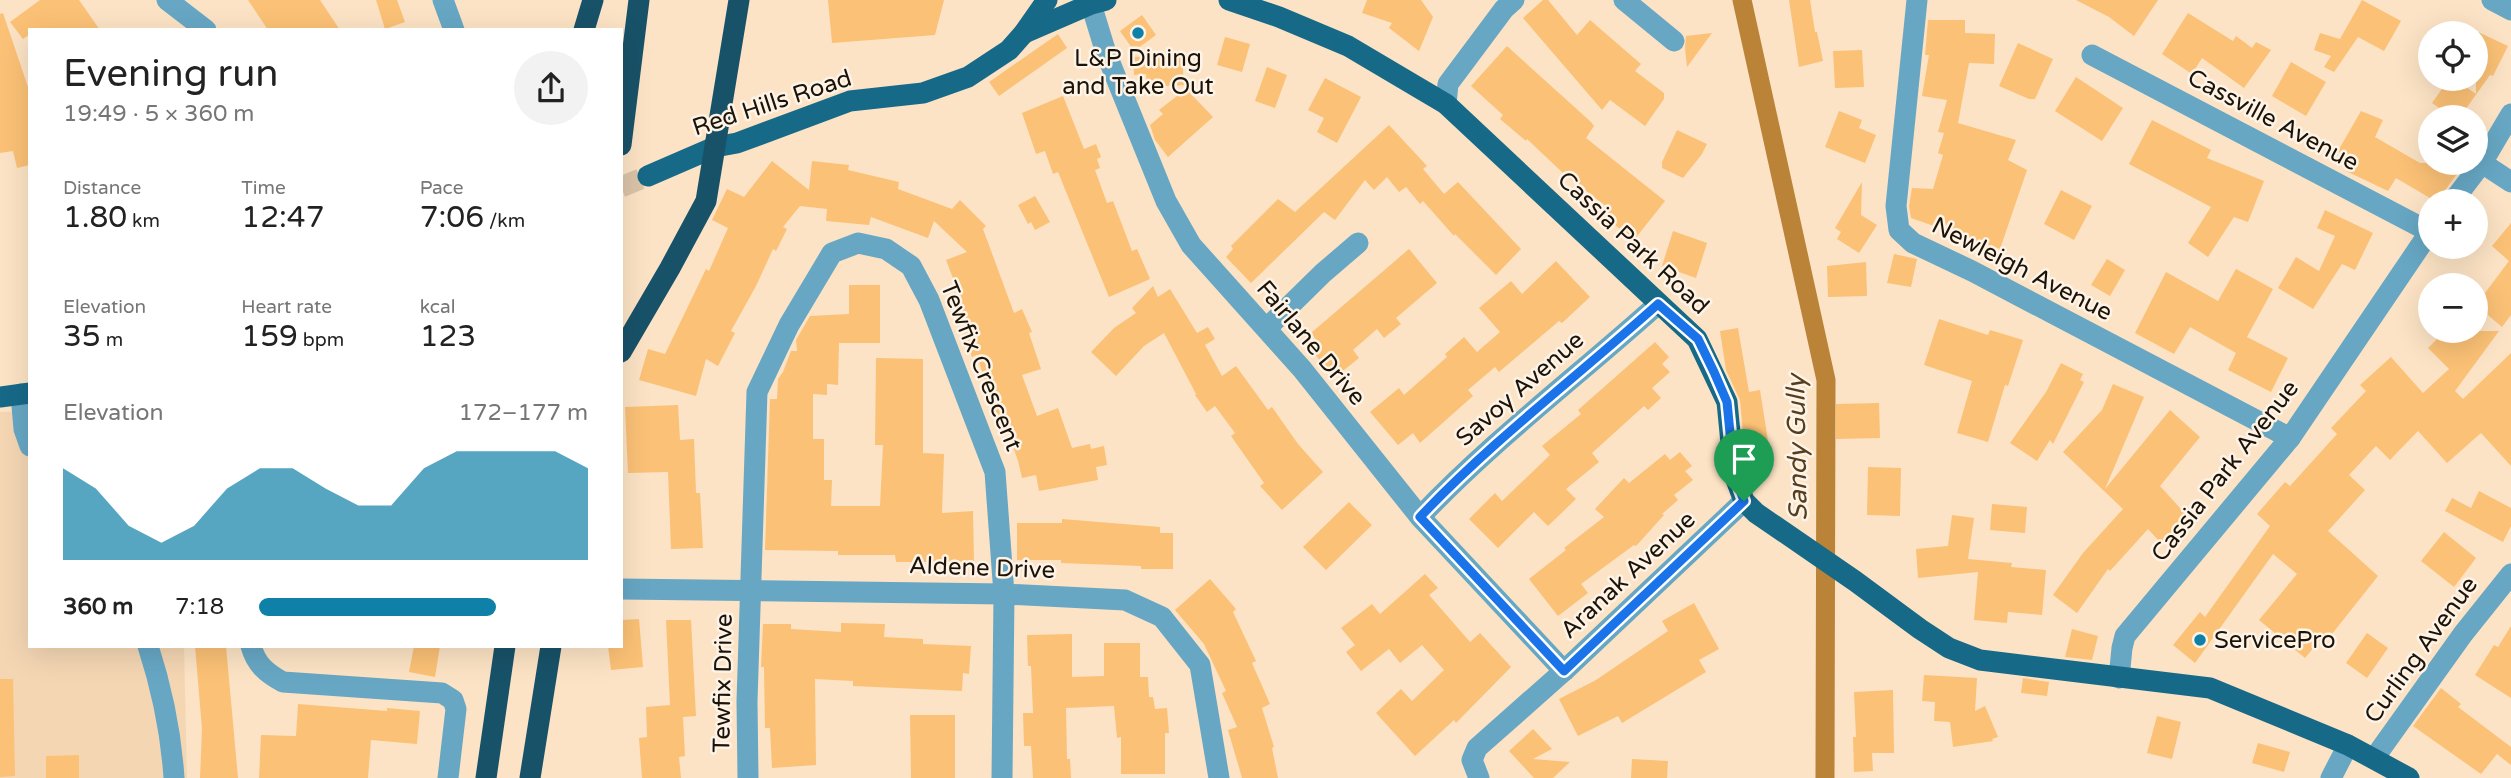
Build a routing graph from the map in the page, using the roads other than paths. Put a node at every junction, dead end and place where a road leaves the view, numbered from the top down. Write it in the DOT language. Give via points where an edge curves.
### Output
graph roads {
  1 [pos="167,0"];
  2 [pos="443,0"];
  3 [pos="595,0"];
  4 [pos="639,0"];
  5 [pos="739,0"];
  6 [pos="1047,0"];
  7 [pos="1229,0"];
  8 [pos="1624,0"];
  9 [pos="1917,0"];
  10 [pos="2492,0"];
  11 [pos="1094,1"];
  12 [pos="1504,3"];
  13 [pos="2511,10"];
  14 [pos="203,28"];
  15 [pos="453,28"];
  16 [pos="585,28"];
  17 [pos="593,28"];
  18 [pos="1024,33"];
  19 [pos="1674,41"];
  20 [pos="2092,54"];
  21 [pos="1446,104"];
  22 [pos="2511,114"];
  23 [pos="623,129"];
  24 [pos="715,147"];
  25 [pos="2488,153"];
  26 [pos="2488,167"];
  27 [pos="2473,175"];
  28 [pos="648,176"];
  29 [pos="2511,182"];
  30 [pos="2462,189"];
  31 [pos="2418,225"];
  32 [pos="1358,243"];
  33 [pos="2418,249"];
  34 [pos="1658,304"];
  35 [pos="1267,328"];
  36 [pos="623,349"];
  37 [pos="17,395"];
  38 [pos="2290,438"];
  39 [pos="28,440"];
  40 [pos="1744,501"];
  41 [pos="1420,517"];
  42 [pos="2511,573"];
  43 [pos="623,589"];
  44 [pos="751,590"];
  45 [pos="1004,594"];
  46 [pos="149,648"];
  47 [pos="505,648"];
  48 [pos="551,648"];
  49 [pos="254,654"];
  50 [pos="1564,671"];
  51 [pos="2119,678"];
  52 [pos="2348,745"];
  53 [pos="2375,757"];
  54 [pos="174,778"];
  55 [pos="448,778"];
  56 [pos="485,778"];
  57 [pos="530,778"];
  58 [pos="748,778"];
  59 [pos="1002,778"];
  60 [pos="1219,778"];
  61 [pos="1479,778"];
  62 [pos="2331,778"];
  63 [pos="2409,778"];
  1 -- 14 [label="street"];
  2 -- 15 [label="street"];
  3 -- 16 [label="highway"];
  3 -- 17 [label="highway"];
  4 -- 23 [label="highway"];
  5 -- 24 [label="highway"];
  6 -- 18 [label="main road, Red Hills Road"];
  7 -- 21 [label="main road, Cassia Park Road" via="1348,46"];
  8 -- 19 [label="street"];
  9 -- 38 [label="street, Newleigh Avenue" via="1896,206 1899,230 1913,243"];
  10 -- 13 [label="street"];
  11 -- 18 [label="main road"];
  11 -- 35 [label="street, Fairlane Drive" via="1110,64 1177,223 1191,245"];
  12 -- 21 [label="street" via="1448,84"];
  18 -- 24 [label="main road, Red Hills Road" via="1009,50 968,77 923,93 850,101"];
  20 -- 31 [label="street, Cassville Avenue"];
  21 -- 34 [label="main road, Cassia Park Road"];
  22 -- 25 [label="street"];
  24 -- 28 [label="main road, Red Hills Road"];
  24 -- 36 [label="highway" via="706,201"];
  26 -- 29 [label="street"];
  27 -- 30 [label="street"];
  32 -- 35 [label="street"];
  33 -- 38 [label="street, Cassia Park Avenue"];
  34 -- 40 [label="main road, Cassia Park Road" via="1698,339 1714,372 1727,402 1734,474"];
  34 -- 41 [label="street, Savoy Avenue" via="1527,416"];
  35 -- 41 [label="street, Fairlane Drive"];
  37 -- 39 [label="street"];
  38 -- 51 [label="street, Cassia Park Avenue" via="2125,636"];
  40 -- 50 [label="street, Aranak Avenue"];
  40 -- 51 [label="main road" via="1773,526 1950,648 1980,660"];
  41 -- 50 [label="street, Fairlane Drive"];
  42 -- 53 [label="street, Curling Avenue"];
  43 -- 44 [label="street, Aldene Drive"];
  44 -- 45 [label="street, Aldene Drive"];
  44 -- 45 [label="street, Tewfix Crescent" via="757,392 789,325 832,253 858,243 886,249 911,266 929,300 995,472"];
  44 -- 58 [label="street, Tewfix Drive"];
  45 -- 59 [label="street, Tewfix Crescent"];
  45 -- 60 [label="street, Aldene Drive" via="1125,600 1162,617 1200,665"];
  46 -- 54 [label="street" via="160,681"];
  47 -- 56 [label="highway"];
  48 -- 57 [label="highway"];
  49 -- 55 [label="street" via="269,674 283,682 442,693 453,701 456,716"];
  50 -- 61 [label="street, Aranak Avenue" via="1478,748 1472,760"];
  51 -- 52 [label="main road" via="2210,688"];
  52 -- 53 [label="main road"];
  52 -- 62 [label="street"];
  53 -- 63 [label="main road"];
}
